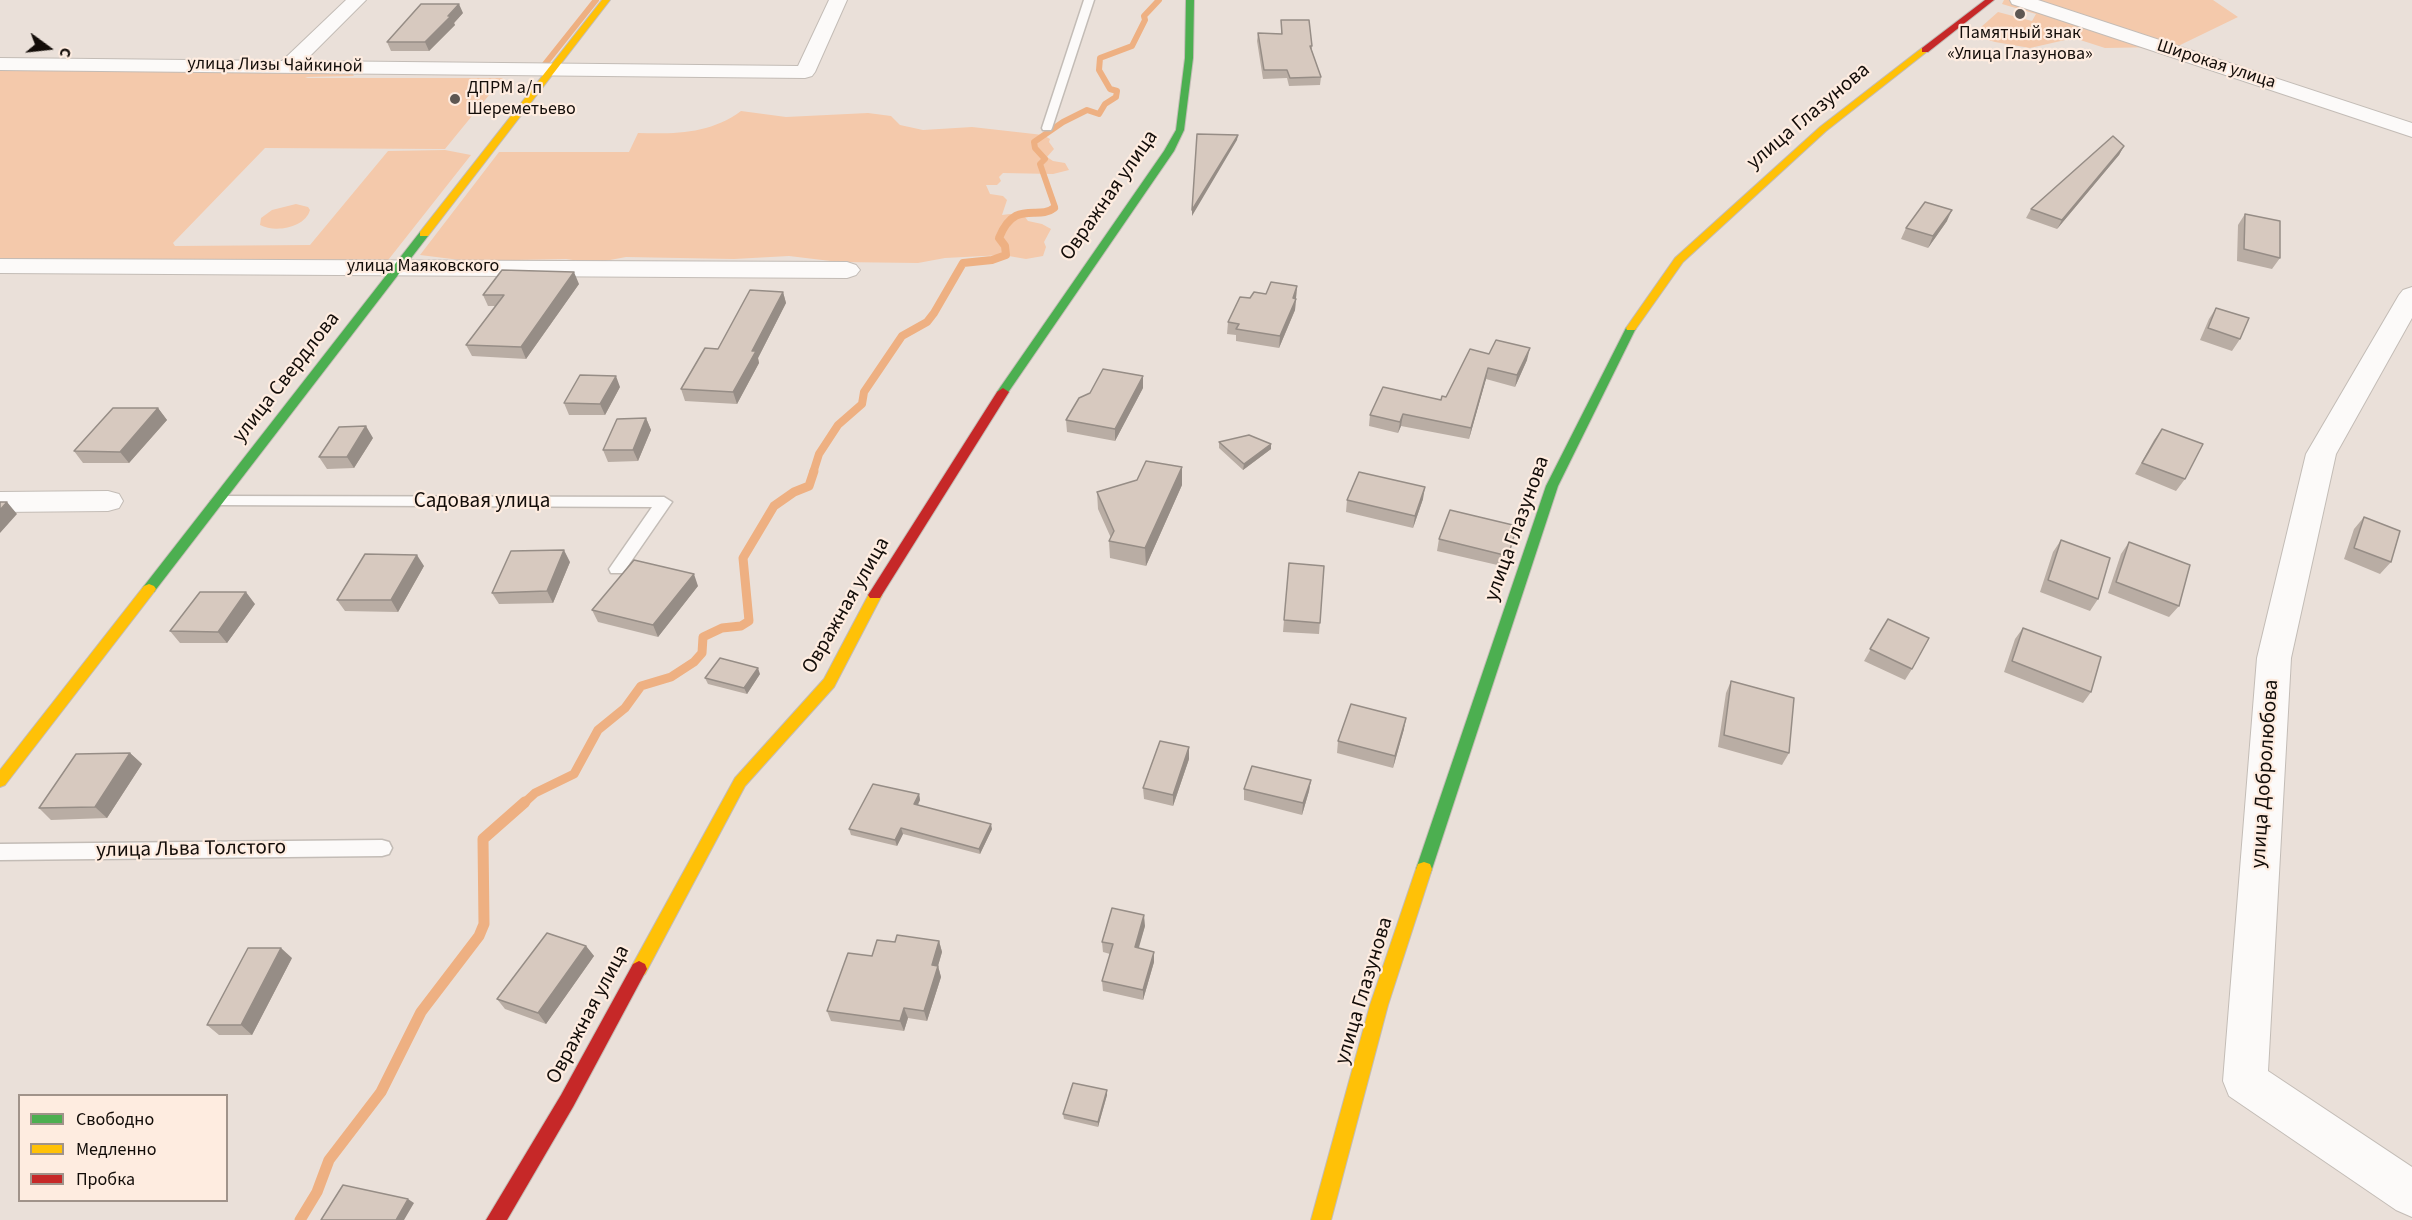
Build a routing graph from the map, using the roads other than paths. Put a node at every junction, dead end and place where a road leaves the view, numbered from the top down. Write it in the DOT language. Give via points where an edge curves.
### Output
graph roads {
  1 [pos="357,0"];
  2 [pos="606,0"];
  3 [pos="838,0"];
  4 [pos="1089,0"];
  5 [pos="1190,0"];
  6 [pos="1990,0"];
  7 [pos="2019,0"];
  8 [pos="0,64"];
  9 [pos="288,66"];
  10 [pos="551,71"];
  11 [pos="1047,128"];
  12 [pos="2412,130"];
  13 [pos="0,266"];
  14 [pos="399,267"];
  15 [pos="847,270"];
  16 [pos="2412,295"];
  17 [pos="108,501"];
  18 [pos="219,501"];
  19 [pos="0,502"];
  20 [pos="617,569"];
  21 [pos="0,781"];
  22 [pos="382,848"];
  23 [pos="0,852"];
  24 [pos="2412,1194"];
  25 [pos="496,1220"];
  26 [pos="1321,1220"];
  1 -- 9 [label="street"];
  2 -- 10 [label="street, улица Свердлова"];
  3 -- 10 [label="street, улица Лизы Чайкиной" via="805,72"];
  4 -- 11 [label="lane"];
  5 -- 25 [label="street, Овражная улица" via="1189,58 1180,130 1169,152 1014,374 871,602 829,683 740,782 567,1101"];
  6 -- 26 [label="street, улица Глазунова" via="1823,129 1679,260 1634,321 1552,486 1379,1005"];
  7 -- 12 [label="street, Широкая улица"];
  8 -- 9 [label="street, улица Лизы Чайкиной"];
  9 -- 10 [label="street, улица Лизы Чайкиной"];
  10 -- 14 [label="street, улица Свердлова"];
  13 -- 14 [label="street, улица Маяковского"];
  14 -- 15 [label="street, улица Маяковского"];
  14 -- 18 [label="street, улица Свердлова"];
  16 -- 24 [label="street, улица Добролюбова" via="2321,454 2274,658 2245,1080"];
  17 -- 19 [label="street"];
  18 -- 20 [label="lane, Садовая улица" via="664,502"];
  18 -- 21 [label="street, улица Свердлова"];
  22 -- 23 [label="lane, улица Льва Толстого"];
}
